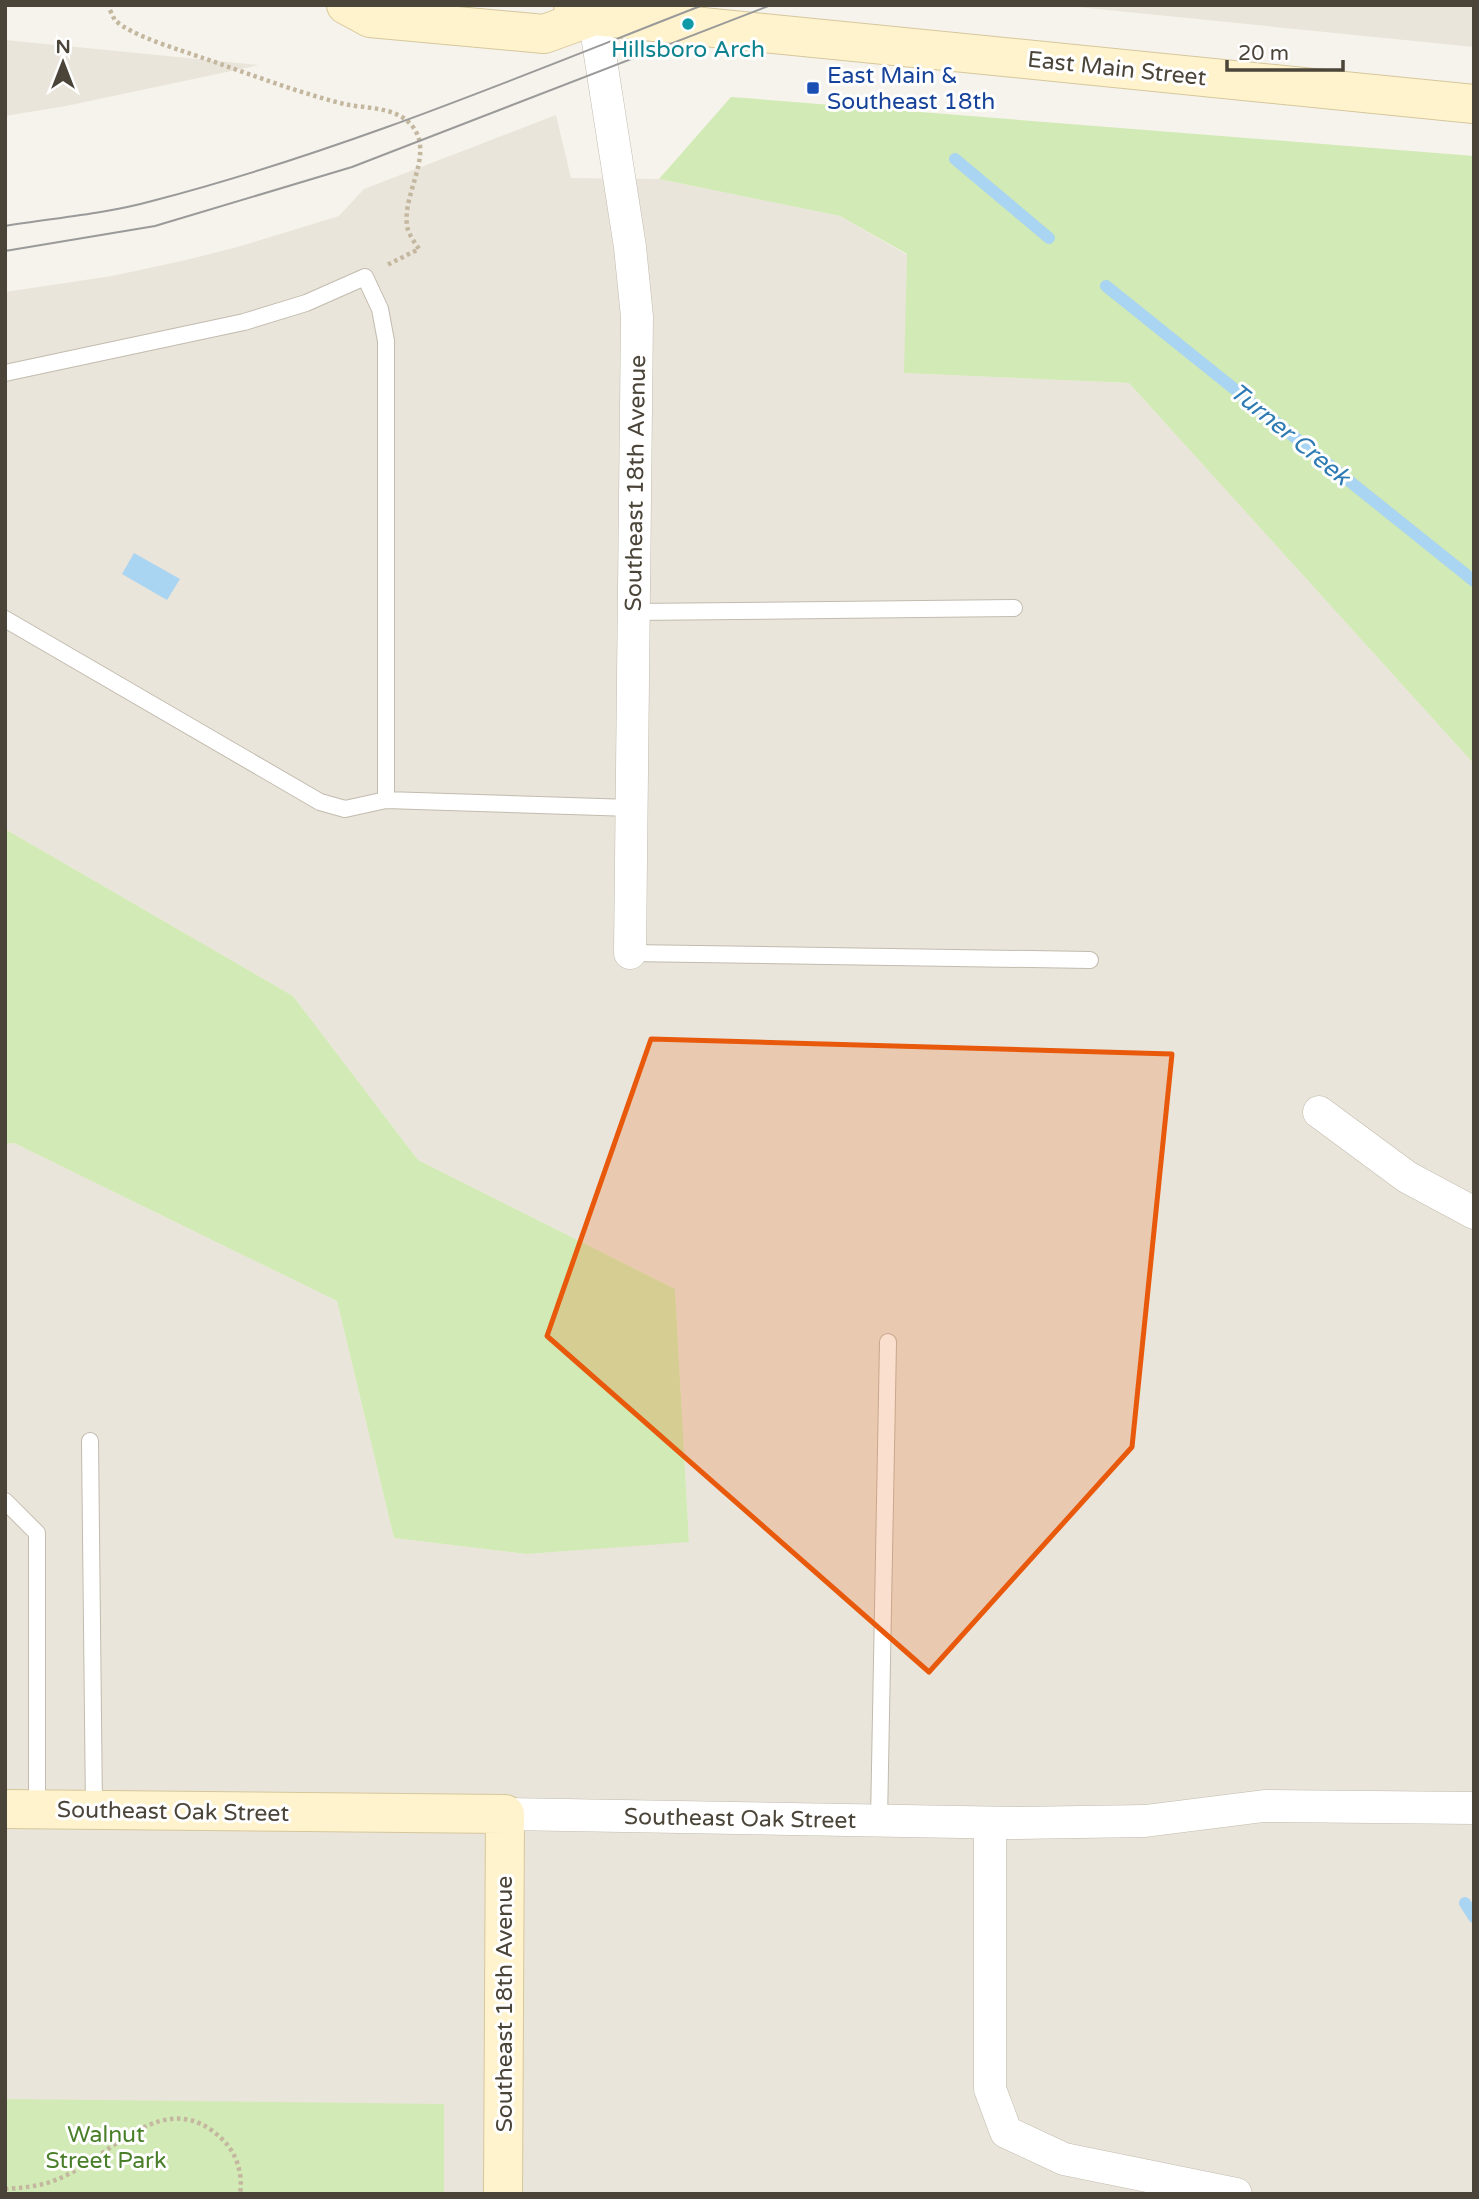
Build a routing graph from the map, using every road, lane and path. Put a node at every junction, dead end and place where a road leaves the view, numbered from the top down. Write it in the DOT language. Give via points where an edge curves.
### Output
graph roads {
  1 [pos="346,5"];
  2 [pos="589,9"];
  3 [pos="110,10"];
  4 [pos="1474,104"];
  5 [pos="365,277"];
  6 [pos="5,373"];
  7 [pos="1014,608"];
  8 [pos="634,612"];
  9 [pos="5,619"];
  10 [pos="386,800"];
  11 [pos="631,807"];
  12 [pos="630,953"];
  13 [pos="1090,960"];
  14 [pos="1319,1112"];
  15 [pos="1474,1213"];
  16 [pos="888,1342"];
  17 [pos="90,1441"];
  18 [pos="5,1501"];
  19 [pos="1474,1808"];
  20 [pos="21,1809"];
  21 [pos="94,1810"];
  22 [pos="505,1814"];
  23 [pos="878,1821"];
  24 [pos="990,1823"];
  25 [pos="5,2189"];
  26 [pos="240,2194"];
  27 [pos="503,2194"];
  28 [pos="1236,2194"];
  1 -- 2 [label="main road, East Main Street" via="370,18 544,34"];
  2 -- 4 [label="main road, East Main Street"];
  2 -- 8 [label="street, Southeast 18th Avenue" via="630,247 637,317"];
  3 -- 5 [label="path" via="116,20 170,47 286,87 391,111 406,119 419,144 408,229 419,249"];
  5 -- 6 [label="lane" via="306,303 244,322"];
  5 -- 10 [label="lane" via="380,309 386,341"];
  7 -- 8 [label="lane"];
  8 -- 11 [label="street, Southeast 18th Avenue"];
  9 -- 10 [label="lane" via="320,802 345,809"];
  10 -- 11 [label="lane"];
  11 -- 12 [label="street, Southeast 18th Avenue"];
  12 -- 13 [label="lane"];
  14 -- 15 [label="street" via="1407,1177"];
  16 -- 23 [label="lane"];
  17 -- 21 [label="lane"];
  18 -- 20 [label="lane" via="37,1533"];
  19 -- 24 [label="street, Southeast Oak Street" via="1264,1805 1145,1821"];
  20 -- 21 [label="main road, Southeast Oak Street"];
  21 -- 22 [label="main road, Southeast Oak Street"];
  22 -- 23 [label="street, Southeast Oak Street"];
  22 -- 27 [label="main road, Southeast 18th Avenue"];
  23 -- 24 [label="street, Southeast Oak Street"];
  24 -- 28 [label="street" via="990,2090 1006,2132 1064,2159"];
  25 -- 26 [label="path" via="57,2180 133,2131 185,2119 208,2126 230,2148 238,2165"];
}
